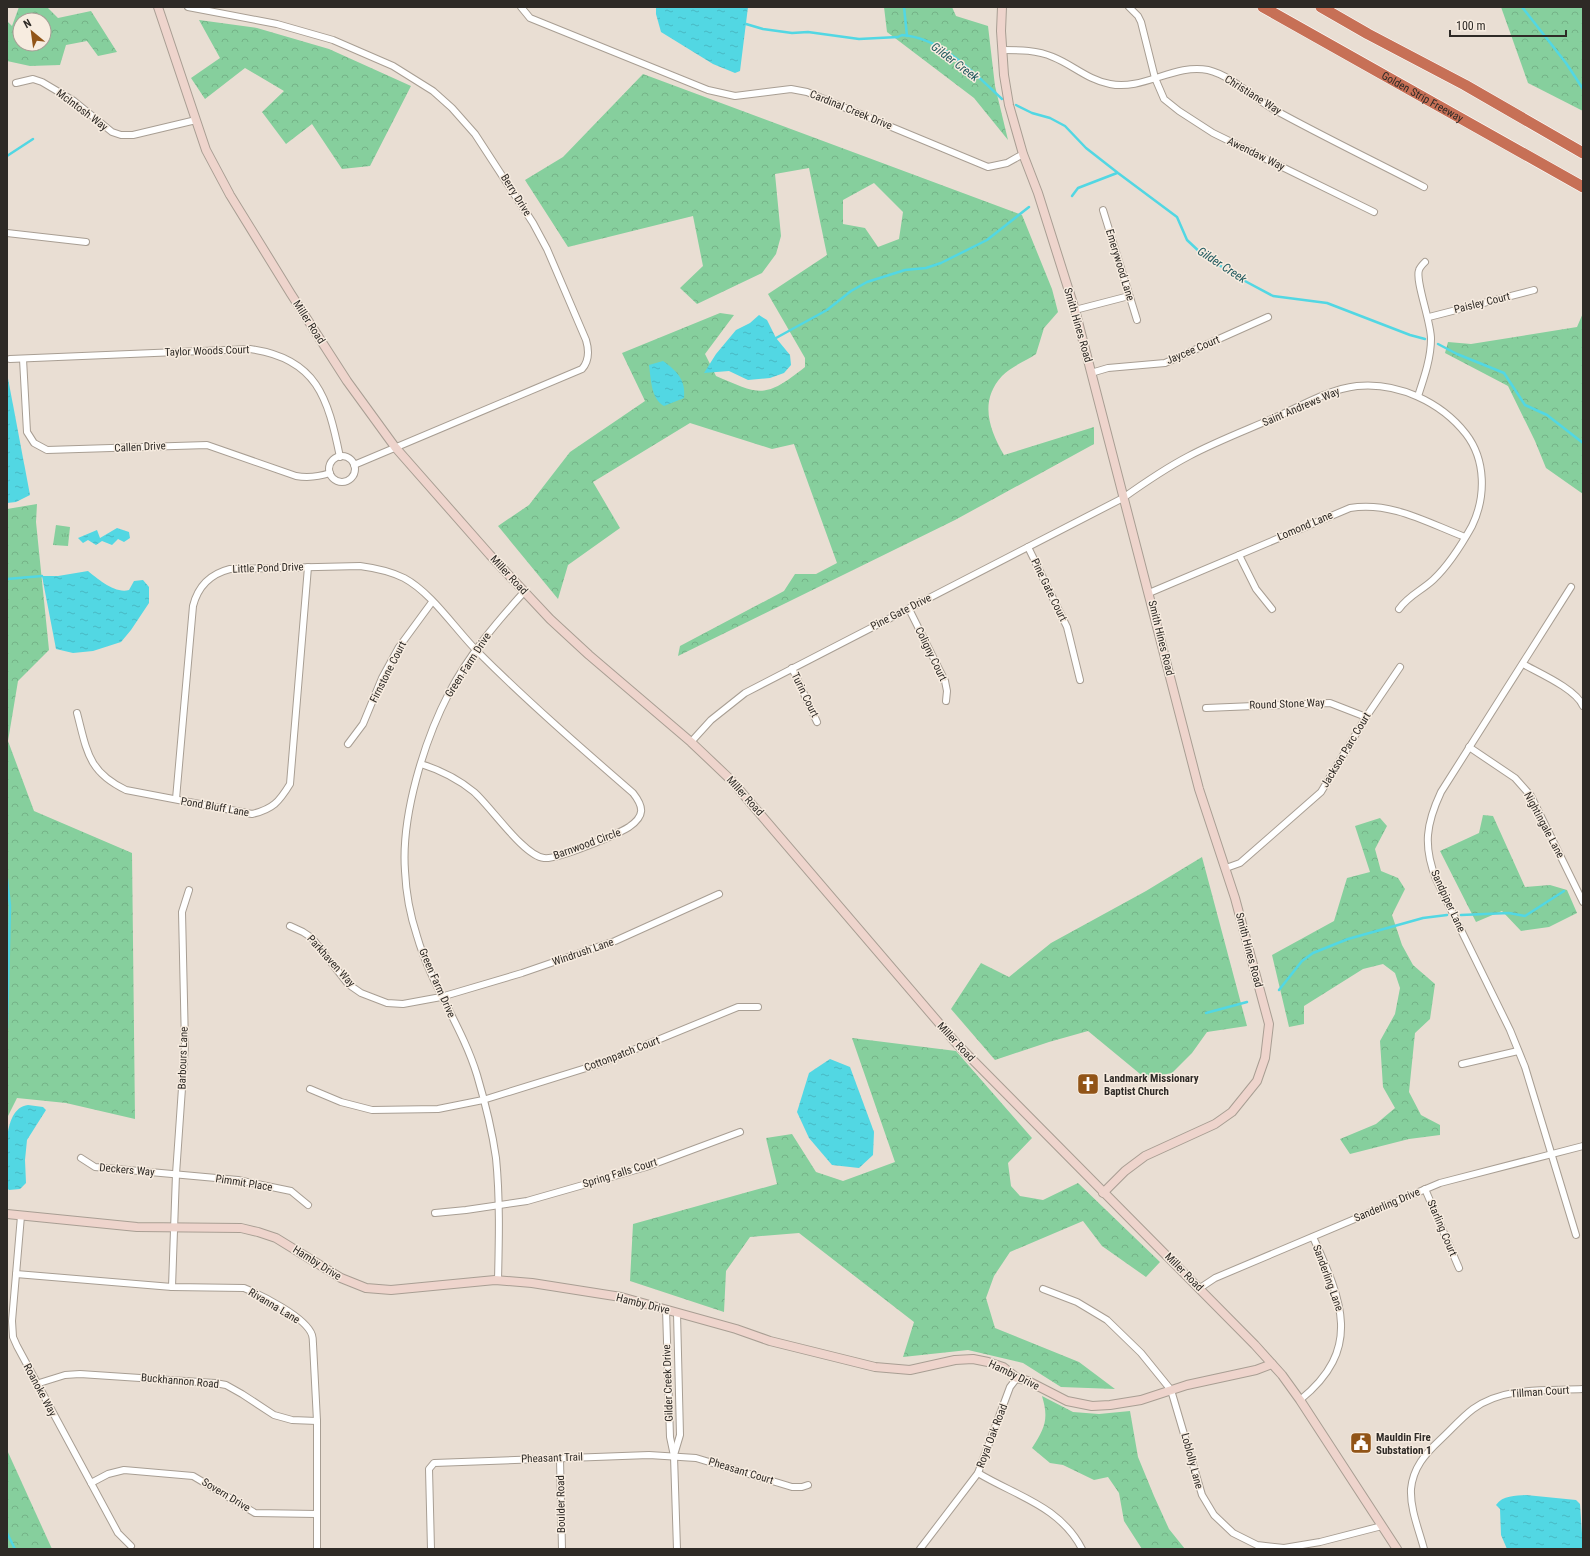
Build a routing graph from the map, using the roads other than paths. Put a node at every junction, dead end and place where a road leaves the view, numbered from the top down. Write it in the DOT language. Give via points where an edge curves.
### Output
graph roads {
  1 [pos="158,7"];
  2 [pos="188,7"];
  3 [pos="521,7"];
  4 [pos="1002,7"];
  5 [pos="1129,7"];
  6 [pos="1263,7"];
  7 [pos="1321,7"];
  8 [pos="1003,50"];
  9 [pos="1155,78"];
  10 [pos="16,83"];
  11 [pos="196,120"];
  12 [pos="1583,153"];
  13 [pos="1023,154"];
  14 [pos="1424,187"];
  15 [pos="1583,187"];
  16 [pos="1102,210"];
  17 [pos="1374,212"];
  18 [pos="7,233"];
  19 [pos="86,242"];
  20 [pos="1425,262"];
  21 [pos="1534,290"];
  22 [pos="1129,296"];
  23 [pos="1075,310"];
  24 [pos="1268,317"];
  25 [pos="1429,317"];
  26 [pos="1137,320"];
  27 [pos="10,359"];
  28 [pos="22,359"];
  29 [pos="1091,373"];
  30 [pos="1418,396"];
  31 [pos="395,447"];
  32 [pos="340,457"];
  33 [pos="354,465"];
  34 [pos="330,473"];
  35 [pos="1123,498"];
  36 [pos="1465,537"];
  37 [pos="1028,547"];
  38 [pos="1239,555"];
  39 [pos="308,567"];
  40 [pos="1571,588"];
  41 [pos="524,592"];
  42 [pos="1149,593"];
  43 [pos="432,602"];
  44 [pos="909,609"];
  45 [pos="1272,609"];
  46 [pos="1399,609"];
  47 [pos="476,650"];
  48 [pos="1523,664"];
  49 [pos="1400,667"];
  50 [pos="792,668"];
  51 [pos="1080,680"];
  52 [pos="946,701"];
  53 [pos="1583,706"];
  54 [pos="1206,708"];
  55 [pos="77,713"];
  56 [pos="1366,717"];
  57 [pos="818,722"];
  58 [pos="691,742"];
  59 [pos="348,744"];
  60 [pos="1470,747"];
  61 [pos="421,764"];
  62 [pos="176,800"];
  63 [pos="1226,868"];
  64 [pos="189,890"];
  65 [pos="719,894"];
  66 [pos="1583,902"];
  67 [pos="290,926"];
  68 [pos="441,997"];
  69 [pos="758,1007"];
  70 [pos="1518,1051"];
  71 [pos="1462,1064"];
  72 [pos="310,1089"];
  73 [pos="484,1100"];
  74 [pos="740,1132"];
  75 [pos="1583,1146"];
  76 [pos="1550,1154"];
  77 [pos="81,1158"];
  78 [pos="176,1174"];
  79 [pos="1425,1189"];
  80 [pos="1103,1193"];
  81 [pos="308,1205"];
  82 [pos="498,1206"];
  83 [pos="435,1213"];
  84 [pos="7,1214"];
  85 [pos="21,1216"];
  86 [pos="173,1228"];
  87 [pos="1576,1235"];
  88 [pos="1313,1237"];
  89 [pos="1459,1268"];
  90 [pos="16,1274"];
  91 [pos="498,1280"];
  92 [pos="172,1287"];
  93 [pos="1200,1288"];
  94 [pos="1043,1289"];
  95 [pos="666,1309"];
  96 [pos="677,1313"];
  97 [pos="1272,1364"];
  98 [pos="1017,1378"];
  99 [pos="36,1384"];
  100 [pos="1583,1389"];
  101 [pos="1172,1390"];
  102 [pos="1300,1400"];
  103 [pos="316,1420"];
  104 [pos="674,1456"];
  105 [pos="560,1459"];
  106 [pos="978,1473"];
  107 [pos="91,1483"];
  108 [pos="808,1486"];
  109 [pos="316,1514"];
  110 [pos="1382,1526"];
  111 [pos="131,1546"];
  112 [pos="317,1549"];
  113 [pos="431,1549"];
  114 [pos="562,1549"];
  115 [pos="677,1549"];
  116 [pos="920,1549"];
  117 [pos="1082,1549"];
  118 [pos="1397,1549"];
  119 [pos="1424,1549"];
  1 -- 11 [label="street, Miller Road"];
  2 -- 31 [label="street, Berry Drive" via="309,32 393,66 416,80 452,108 475,134 547,249 586,340 588,352 585,366 574,373"];
  3 -- 13 [label="street, Cardinal Creek Drive" via="530,18 708,90 735,96 791,89 807,92 988,167 1008,162"];
  4 -- 8 [label="street, Smith Hines Road"];
  5 -- 9 [label="street, Awendaw Way" via="1141,22"];
  6 -- 15 [label="highway, Golden Strip Freeway"];
  7 -- 12 [label="highway"];
  8 -- 9 [label="street, Christiane Way" via="1034,51 1054,57 1094,80 1112,85 1132,85"];
  8 -- 13 [label="street, Smith Hines Road" via="1009,105"];
  9 -- 14 [label="street, Christiane Way" via="1194,69 1208,70 1223,76 1272,108"];
  9 -- 17 [label="street, Awendaw Way" via="1164,99 1213,133"];
  10 -- 11 [label="street, McIntosh Way" via="33,79 42,82 74,101 112,132 121,136 133,136"];
  11 -- 31 [label="street, Miller Road" via="214,167 264,252 347,381"];
  13 -- 23 [label="street, Smith Hines Road"];
  16 -- 22 [label="street, Emerywood Lane"];
  18 -- 19 [label="street"];
  20 -- 25 [label="street" via="1419,270 1419,280"];
  21 -- 25 [label="street, Paisley Court"];
  22 -- 23 [label="street"];
  22 -- 26 [label="street, Emerywood Lane"];
  23 -- 29 [label="street, Smith Hines Road"];
  24 -- 29 [label="street, Jaycee Court" via="1165,363 1108,368"];
  25 -- 30 [label="street" via="1431,346"];
  27 -- 28 [label="street, Taylor Woods Court"];
  28 -- 32 [label="street, Taylor Woods Court" via="250,349 273,353 296,364 317,386 330,410"];
  28 -- 34 [label="street, Callen Drive" via="27,432 34,444 47,450 207,445 296,476 319,476"];
  29 -- 35 [label="street, Smith Hines Road"];
  30 -- 35 [label="street, Saint Andrews Way" via="1376,386 1356,386 1338,390 1190,455"];
  30 -- 36 [label="street, Saint Andrews Way" via="1451,416 1476,452 1482,489 1477,512"];
  31 -- 33 [label="street"];
  31 -- 41 [label="street, Miller Road"];
  32 -- 33 [label="street" via="350,458"];
  32 -- 34 [label="street" via="330,464"];
  33 -- 34 [label="street" via="354,474 346,482 334,479"];
  35 -- 37 [label="street, Pine Gate Drive"];
  35 -- 42 [label="street, Smith Hines Road"];
  36 -- 38 [label="street, Lomond Lane" via="1394,510 1360,506 1337,513"];
  36 -- 46 [label="street, Saint Andrews Way" via="1442,571 1408,598"];
  37 -- 44 [label="street, Pine Gate Drive"];
  37 -- 51 [label="street, Pine Gate Court" via="1067,626"];
  38 -- 42 [label="street, Lomond Lane"];
  38 -- 45 [label="street" via="1256,590"];
  39 -- 43 [label="street, Little Pond Drive" via="360,566 379,569 404,579"];
  39 -- 62 [label="street, Little Pond Drive" via="230,569 209,577 200,588 193,606"];
  39 -- 62 [label="street, Pond Bluff Lane" via="290,784 280,800 267,811 252,814"];
  40 -- 48 [label="street, Sandpiper Lane"];
  41 -- 47 [label="street, Green Farm Drive"];
  41 -- 58 [label="street, Miller Road" via="589,655"];
  42 -- 63 [label="street, Smith Hines Road" via="1199,789"];
  43 -- 47 [label="street, Little Pond Drive"];
  43 -- 59 [label="street, Firnstone Court" via="398,647 363,724"];
  44 -- 50 [label="street, Pine Gate Drive"];
  44 -- 52 [label="street, Coligny Court" via="945,681"];
  47 -- 61 [label="street, Green Farm Drive" via="449,692"];
  47 -- 61 [label="street, Barnwood Circle" via="521,695 633,793 642,810 639,818 624,830 565,854 544,858 533,855 520,843 490,807 463,783"];
  48 -- 53 [label="street" via="1572,692"];
  48 -- 60 [label="street, Sandpiper Lane"];
  49 -- 56 [label="street, Jackson Parc Court"];
  50 -- 57 [label="street, Turin Court"];
  50 -- 58 [label="street, Pine Gate Drive" via="733,701"];
  54 -- 56 [label="street, Round Stone Way" via="1330,702"];
  55 -- 62 [label="street, Pond Bluff Lane" via="90,759 104,778 126,790"];
  56 -- 63 [label="street, Jackson Parc Court" via="1321,792 1240,863"];
  58 -- 80 [label="street, Miller Road" via="748,799 956,1043"];
  60 -- 66 [label="street, Nightingale Lane" via="1515,778 1531,796"];
  60 -- 70 [label="street, Sandpiper Lane" via="1435,806 1428,830 1428,853 1436,879"];
  61 -- 68 [label="street, Green Farm Drive" via="407,822 404,869 409,906 417,937"];
  63 -- 80 [label="street, Smith Hines Road" via="1269,1024 1261,1070 1251,1090 1232,1112 1215,1124 1145,1156"];
  64 -- 78 [label="street, Barbours Lane" via="182,912 185,1045"];
  65 -- 68 [label="street, Windrush Lane" via="615,941"];
  67 -- 68 [label="street, Parkhaven Way" via="312,938 348,984 361,993 386,1003 403,1004"];
  68 -- 73 [label="street, Green Farm Drive" via="467,1048"];
  69 -- 73 [label="street, Cottonpatch Court" via="738,1007 599,1064"];
  70 -- 71 [label="street"];
  70 -- 76 [label="street, Sandpiper Lane"];
  72 -- 73 [label="street, Cottonpatch Court" via="341,1102 372,1110 438,1109"];
  73 -- 82 [label="street, Green Farm Drive" via="496,1157"];
  74 -- 82 [label="street, Spring Falls Court" via="646,1166 527,1201"];
  75 -- 76 [label="street, Sanderling Drive"];
  76 -- 79 [label="street, Sanderling Drive"];
  76 -- 87 [label="street, Sandpiper Lane"];
  77 -- 78 [label="street, Deckers Way" via="95,1168"];
  78 -- 81 [label="street, Pimmit Place" via="238,1180 291,1191"];
  78 -- 86 [label="street, Barbours Lane"];
  79 -- 88 [label="street, Sanderling Drive"];
  79 -- 89 [label="street, Starling Court"];
  80 -- 93 [label="street, Miller Road"];
  82 -- 83 [label="street, Spring Falls Court"];
  82 -- 91 [label="street, Green Farm Drive"];
  84 -- 85 [label="street, Hamby Drive"];
  85 -- 86 [label="street, Hamby Drive"];
  85 -- 90 [label="street, Roanoke Way"];
  86 -- 91 [label="street, Hamby Drive" via="225,1227 258,1232 285,1243 340,1278 366,1288 391,1290 476,1280"];
  86 -- 92 [label="street, Barbours Lane"];
  88 -- 93 [label="street, Sanderling Drive" via="1215,1278"];
  88 -- 102 [label="street, Sanderling Lane" via="1338,1298 1342,1328 1338,1351 1326,1373 1312,1391"];
  90 -- 92 [label="street, Rivanna Lane"];
  90 -- 99 [label="street, Roanoke Way" via="12,1330"];
  91 -- 95 [label="street, Hamby Drive" via="621,1297"];
  92 -- 103 [label="street, Rivanna Lane" via="244,1288 300,1320 312,1335"];
  93 -- 97 [label="street, Miller Road"];
  94 -- 101 [label="street, Loblolly Lane" via="1077,1302 1107,1320 1141,1353"];
  95 -- 96 [label="street, Hamby Drive"];
  95 -- 104 [label="street, Gilder Creek Drive" via="670,1437"];
  96 -- 98 [label="street, Hamby Drive" via="770,1341 875,1367 910,1370 955,1360 973,1359 1002,1367"];
  96 -- 104 [label="street, Gilder Creek Drive" via="680,1435"];
  97 -- 101 [label="street, Hamby Drive"];
  97 -- 102 [label="street, Miller Road"];
  98 -- 101 [label="street, Hamby Drive" via="1067,1401 1092,1406 1141,1400"];
  98 -- 106 [label="street, Royal Oak Road" via="1010,1388"];
  99 -- 103 [label="street, Buckhannon Road" via="65,1375 80,1374 215,1383 226,1385 282,1418"];
  99 -- 107 [label="street, Roanoke Way"];
  100 -- 119 [label="street, Tillman Court" via="1527,1392 1492,1399 1473,1409 1429,1451 1416,1469 1411,1491"];
  101 -- 110 [label="street, Loblolly Lane" via="1202,1495 1214,1515 1233,1534 1257,1545 1284,1548 1320,1542"];
  102 -- 110 [label="street, Miller Road"];
  103 -- 109 [label="street, Rivanna Lane"];
  104 -- 105 [label="street, Pheasant Trail"];
  104 -- 108 [label="street, Pheasant Court" via="696,1458 792,1487"];
  104 -- 115 [label="street, Gilder Creek Drive"];
  105 -- 113 [label="street, Pheasant Trail" via="446,1462 431,1465"];
  105 -- 114 [label="street, Boulder Road"];
  106 -- 116 [label="street, Royal Oak Road"];
  106 -- 117 [label="street" via="1047,1509 1066,1526"];
  107 -- 109 [label="street, Sovern Drive" via="108,1474 124,1470 193,1476 255,1513"];
  107 -- 111 [label="street, Roanoke Way" via="118,1533"];
  109 -- 112 [label="street, Rivanna Lane"];
  110 -- 118 [label="street, Miller Road"];
}
